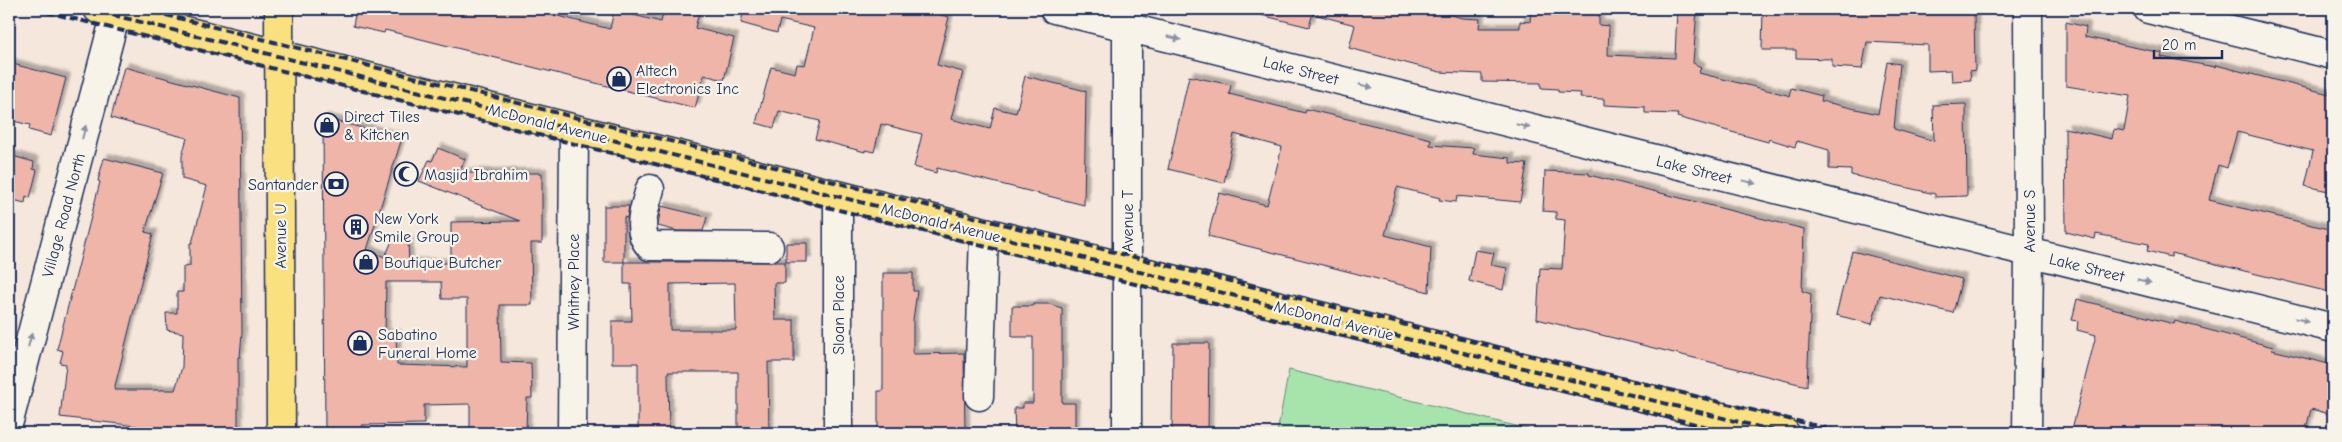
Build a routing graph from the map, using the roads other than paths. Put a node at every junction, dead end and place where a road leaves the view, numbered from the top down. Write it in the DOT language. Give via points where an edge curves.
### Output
graph roads {
  1 [pos="279,9"];
  2 [pos="1054,9"];
  3 [pos="2028,9"];
  4 [pos="2148,9"];
  5 [pos="110,10"];
  6 [pos="1127,18"];
  7 [pos="279,55"];
  8 [pos="2333,55"];
  9 [pos="574,130"];
  10 [pos="650,189"];
  11 [pos="838,196"];
  12 [pos="984,233"];
  13 [pos="769,247"];
  14 [pos="2029,253"];
  15 [pos="1127,268"];
  16 [pos="2333,328"];
  17 [pos="979,396"];
  18 [pos="9,421"];
  19 [pos="281,433"];
  20 [pos="572,433"];
  21 [pos="838,433"];
  22 [pos="1127,433"];
  23 [pos="1785,433"];
  24 [pos="2027,433"];
  1 -- 7 [label="main road, Avenue U"];
  2 -- 6 [label="street, Lake Street"];
  3 -- 14 [label="street, Avenue S"];
  4 -- 8 [label="street"];
  5 -- 7 [label="main road, McDonald Avenue"];
  18 -- 5 [label="street, Village Road North, one-way"];
  6 -- 14 [label="street, Lake Street, one-way"];
  6 -- 15 [label="street, Avenue T"];
  7 -- 9 [label="main road, McDonald Avenue"];
  7 -- 19 [label="main road, Avenue U"];
  9 -- 11 [label="main road, McDonald Avenue"];
  9 -- 20 [label="street, Whitney Place"];
  10 -- 13 [label="street" via="641,226 642,239 650,246"];
  11 -- 12 [label="main road, McDonald Avenue"];
  11 -- 21 [label="street, Sloan Place"];
  12 -- 15 [label="main road, McDonald Avenue"];
  12 -- 17 [label="street"];
  14 -- 16 [label="street, Lake Street, one-way"];
  14 -- 24 [label="street, Avenue S"];
  15 -- 22 [label="street, Avenue T"];
  15 -- 23 [label="main road, McDonald Avenue"];
}
